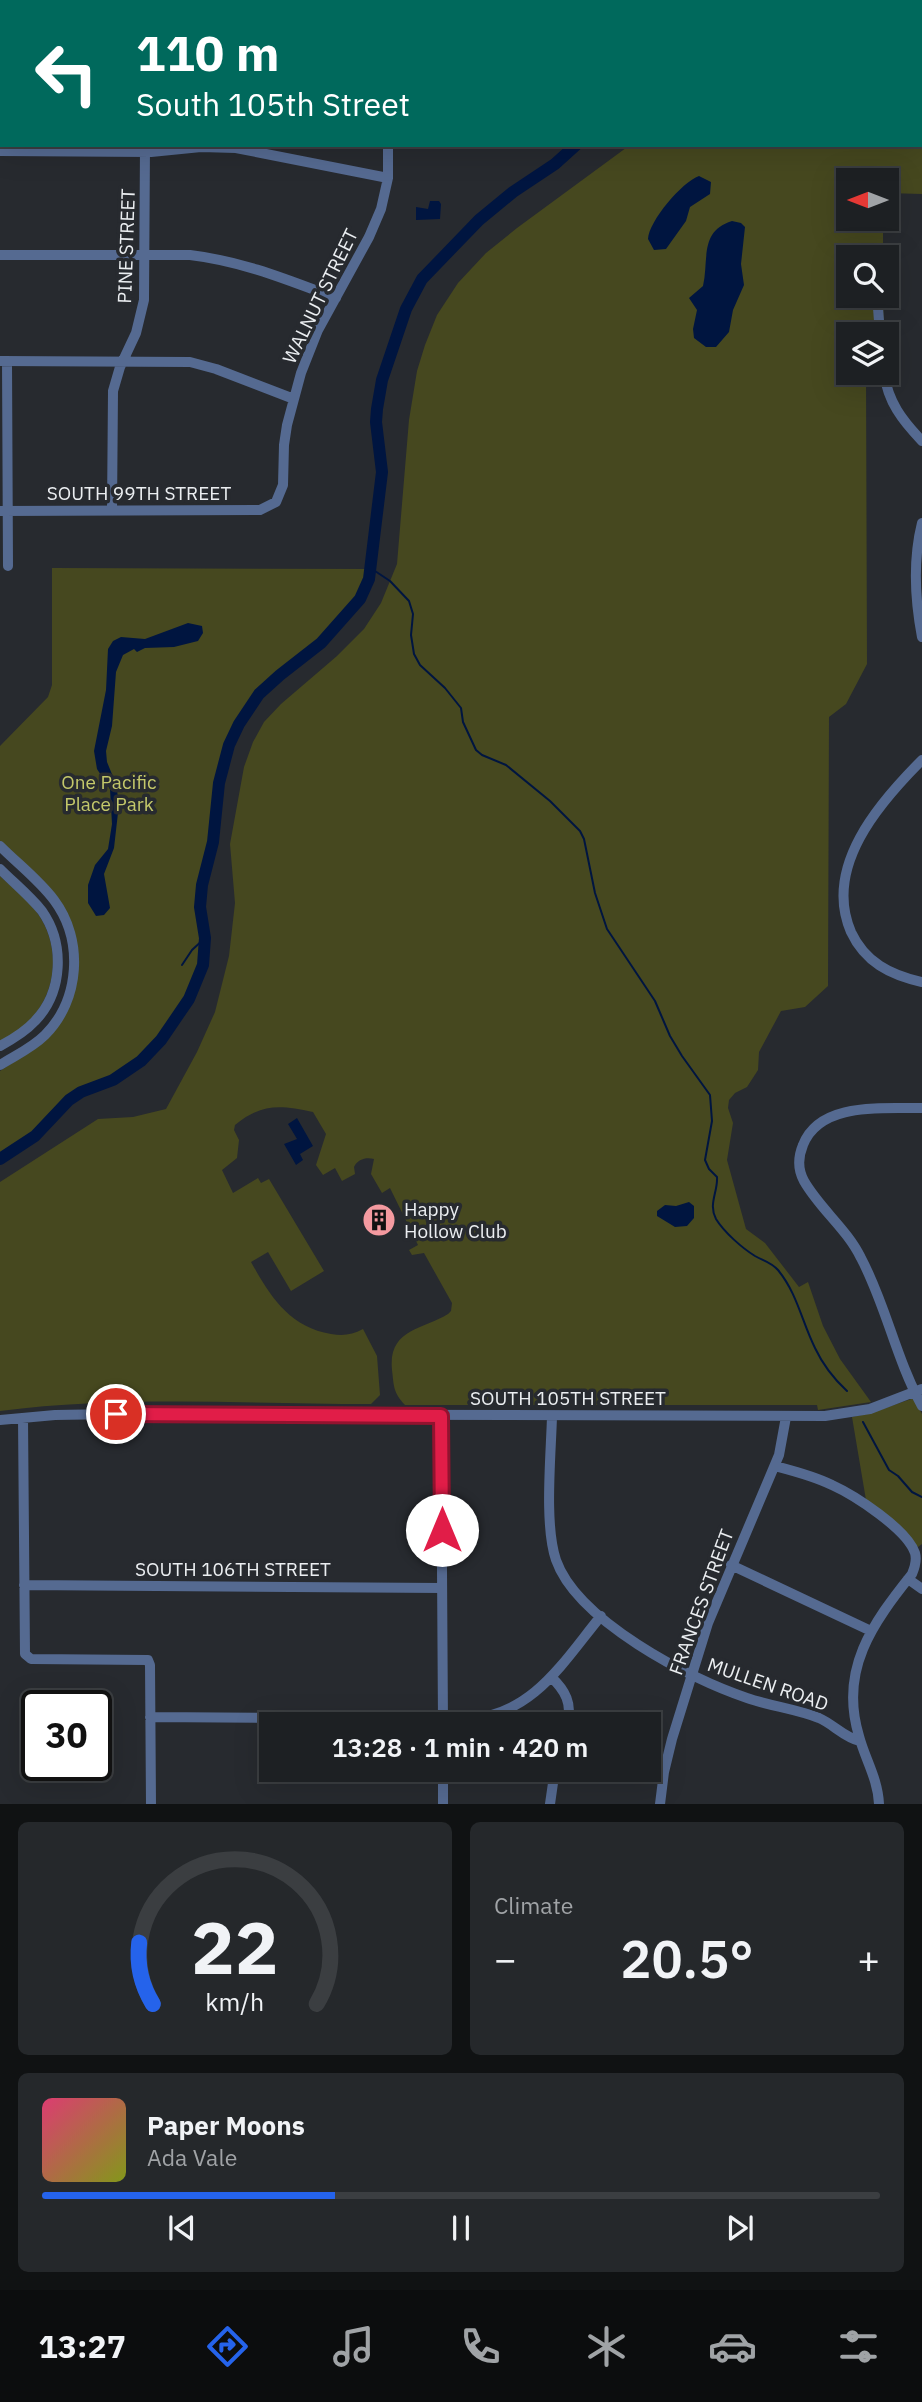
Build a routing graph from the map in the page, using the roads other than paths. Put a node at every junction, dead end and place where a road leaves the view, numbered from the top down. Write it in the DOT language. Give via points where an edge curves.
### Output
graph roads {
  1 [pos="388,147"];
  2 [pos="145,148"];
  3 [pos="0,151"];
  4 [pos="388,178"];
  5 [pos="0,255"];
  6 [pos="146,255"];
  7 [pos="336,298"];
  8 [pos="878,308"];
  9 [pos="879,322"];
  10 [pos="123,360"];
  11 [pos="4,361"];
  12 [pos="886,385"];
  13 [pos="293,399"];
  14 [pos="922,441"];
  15 [pos="276,502"];
  16 [pos="4,511"];
  17 [pos="112,511"];
  18 [pos="922,523"];
  19 [pos="8,566"];
  20 [pos="922,637"];
  21 [pos="922,760"];
  22 [pos="0,846"];
  23 [pos="0,869"];
  24 [pos="919,981"];
  25 [pos="0,1046"];
  26 [pos="0,1065"];
  27 [pos="922,1108"];
  28 [pos="919,1391"];
  29 [pos="922,1406"];
  30 [pos="441,1416"];
  31 [pos="552,1416"];
  32 [pos="23,1418"];
  33 [pos="786,1418"];
  34 [pos="0,1420"];
  35 [pos="775,1466"];
  36 [pos="731,1565"];
  37 [pos="908,1579"];
  38 [pos="24,1585"];
  39 [pos="442,1588"];
  40 [pos="922,1588"];
  41 [pos="601,1616"];
  42 [pos="871,1631"];
  43 [pos="692,1675"];
  44 [pos="551,1676"];
  45 [pos="443,1712"];
  46 [pos="502,1712"];
  47 [pos="569,1712"];
  48 [pos="150,1717"];
  49 [pos="259,1718"];
  50 [pos="860,1741"];
  51 [pos="443,1782"];
  52 [pos="553,1782"];
  53 [pos="150,1804"];
  54 [pos="443,1804"];
  55 [pos="550,1804"];
  56 [pos="660,1804"];
  57 [pos="879,1804"];
  1 -- 4 [label="street, WALNUT STREET"];
  2 -- 3 [label="street"];
  2 -- 4 [label="street" via="236,148"];
  2 -- 6 [label="street, PINE STREET"];
  4 -- 7 [label="street, WALNUT STREET" via="375,225"];
  5 -- 6 [label="street"];
  6 -- 7 [label="street" via="230,260"];
  6 -- 10 [label="street, PINE STREET" via="142,312"];
  7 -- 13 [label="street, WALNUT STREET" via="309,351"];
  8 -- 9 [label="street"];
  10 -- 11 [label="street"];
  10 -- 13 [label="street" via="198,363"];
  10 -- 17 [label="street, PINE STREET" via="112,400"];
  11 -- 16 [label="street"];
  12 -- 14 [label="street" via="898,414"];
  13 -- 15 [label="street, WALNUT STREET" via="284,445 283,485"];
  15 -- 17 [label="street, SOUTH 99TH STREET" via="260,510"];
  16 -- 17 [label="street, SOUTH 99TH STREET"];
  16 -- 19 [label="street"];
  18 -- 20 [label="street" via="916,565"];
  21 -- 24 [label="street" via="861,837 848,863 843,893 850,928 865,954 882,968"];
  22 -- 26 [label="street" via="60,910 69,930 74,963 68,999 53,1026"];
  23 -- 25 [label="street" via="46,917 58,964 54,989 40,1015"];
  27 -- 28 [label="street" via="834,1116 818,1124 804,1142 800,1167 809,1189 863,1260 896,1348"];
  28 -- 29 [label="street"];
  28 -- 33 [label="street, SOUTH 105TH STREET" via="857,1412"];
  30 -- 31 [label="street, SOUTH 105TH STREET"];
  30 -- 32 [label="street, SOUTH 105TH STREET" via="102,1414"];
  30 -- 39 [label="street"];
  31 -- 33 [label="street, SOUTH 105TH STREET"];
  31 -- 41 [label="street, MULLEN ROAD" via="550,1519 554,1552 571,1587"];
  32 -- 34 [label="street, SOUTH 105TH STREET"];
  32 -- 38 [label="street"];
  33 -- 35 [label="street, FRANCES STREET"];
  35 -- 36 [label="street, FRANCES STREET"];
  35 -- 37 [label="street" via="832,1485 889,1523 915,1552 916,1564"];
  36 -- 42 [label="street"];
  36 -- 43 [label="street, FRANCES STREET"];
  37 -- 40 [label="street"];
  37 -- 42 [label="street"];
  38 -- 39 [label="street, SOUTH 106TH STREET"];
  38 -- 48 [label="street" via="26,1656 148,1660"];
  39 -- 45 [label="street"];
  41 -- 43 [label="street, MULLEN ROAD"];
  41 -- 44 [label="street"];
  42 -- 50 [label="street" via="852,1688"];
  43 -- 50 [label="street, MULLEN ROAD" via="746,1698 820,1718"];
  43 -- 56 [label="street, FRANCES STREET" via="664,1772"];
  44 -- 46 [label="street" via="535,1694"];
  44 -- 47 [label="street" via="566,1694"];
  48 -- 49 [label="street"];
  48 -- 53 [label="street"];
  50 -- 57 [label="street" via="877,1784"];
  51 -- 54 [label="street"];
  52 -- 55 [label="street"];
}
